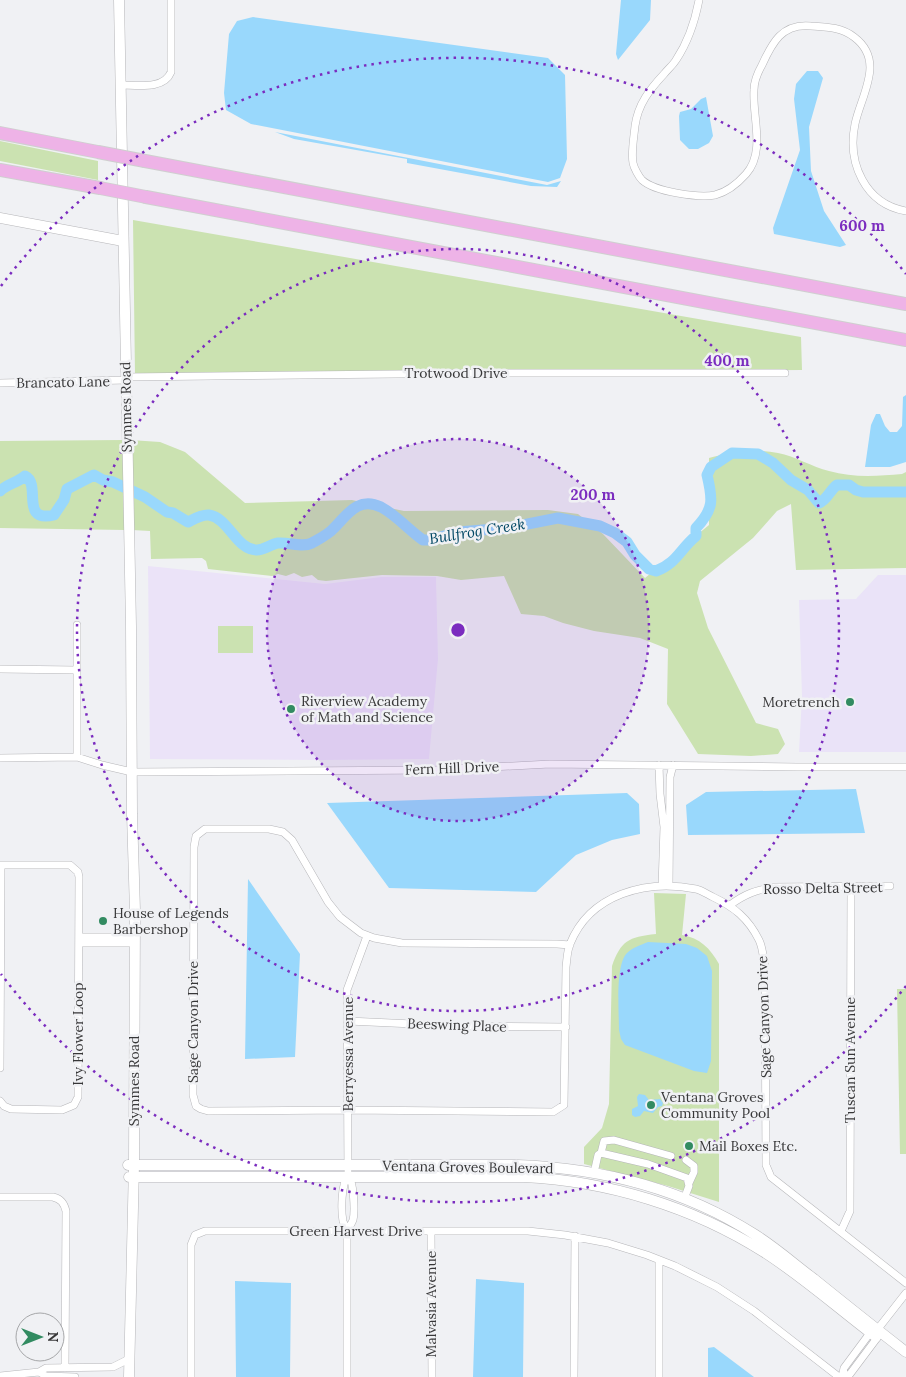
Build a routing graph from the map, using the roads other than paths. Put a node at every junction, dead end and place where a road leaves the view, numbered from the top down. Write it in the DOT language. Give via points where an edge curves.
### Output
graph roads {
  1 [pos="119,0"];
  2 [pos="171,0"];
  3 [pos="699,0"];
  4 [pos="121,85"];
  5 [pos="0,134"];
  6 [pos="0,170"];
  7 [pos="906,211"];
  8 [pos="0,218"];
  9 [pos="123,241"];
  10 [pos="906,304"];
  11 [pos="906,340"];
  12 [pos="785,373"];
  13 [pos="126,379"];
  14 [pos="0,383"];
  15 [pos="76,625"];
  16 [pos="0,669"];
  17 [pos="76,670"];
  18 [pos="76,757"];
  19 [pos="0,758"];
  20 [pos="659,765"];
  21 [pos="673,765"];
  22 [pos="906,767"];
  23 [pos="132,772"];
  24 [pos="0,865"];
  25 [pos="665,886"];
  26 [pos="890,886"];
  27 [pos="851,887"];
  28 [pos="730,905"];
  29 [pos="367,936"];
  30 [pos="79,940"];
  31 [pos="131,940"];
  32 [pos="0,943"];
  33 [pos="570,945"];
  34 [pos="348,1022"];
  35 [pos="566,1027"];
  36 [pos="0,1068"];
  37 [pos="0,1101"];
  38 [pos="348,1110"];
  39 [pos="601,1153"];
  40 [pos="671,1156"];
  41 [pos="686,1160"];
  42 [pos="130,1165"];
  43 [pos="348,1171"];
  44 [pos="594,1173"];
  45 [pos="130,1176"];
  46 [pos="568,1181"];
  47 [pos="689,1183"];
  48 [pos="0,1197"];
  49 [pos="684,1199"];
  50 [pos="683,1211"];
  51 [pos="347,1231"];
  52 [pos="431,1231"];
  53 [pos="841,1231"];
  54 [pos="575,1236"];
  55 [pos="658,1260"];
  56 [pos="906,1283"];
  57 [pos="906,1293"];
  58 [pos="875,1334"];
  59 [pos="906,1352"];
  60 [pos="129,1354"];
  61 [pos="906,1361"];
  62 [pos="65,1368"];
  63 [pos="40,1372"];
  64 [pos="0,1376"];
  65 [pos="65,1377"];
  66 [pos="75,1377"];
  67 [pos="128,1377"];
  68 [pos="191,1377"];
  69 [pos="347,1377"];
  70 [pos="432,1377"];
  71 [pos="574,1377"];
  72 [pos="659,1377"];
  73 [pos="842,1377"];
  1 -- 4 [label="street, Symmes Road"];
  2 -- 4 [label="street" via="170,77 154,85"];
  3 -- 7 [label="street" via="692,27 676,61 648,92 637,114 633,164 642,180 659,189 698,195 715,195 733,187 748,173 754,156 757,127 754,87 772,44 790,28 805,25 825,27 840,29 854,36 869,61 869,81 854,132 854,153 862,181 883,202"];
  4 -- 9 [label="street, Symmes Road"];
  5 -- 10 [label="highway, bridge"];
  6 -- 11 [label="highway, bridge"];
  8 -- 9 [label="street"];
  9 -- 13 [label="street, Symmes Road"];
  12 -- 13 [label="street, Trotwood Drive" via="490,373"];
  13 -- 14 [label="street, Brancato Lane"];
  13 -- 23 [label="street, Symmes Road"];
  15 -- 17 [label="street"];
  16 -- 17 [label="street"];
  17 -- 18 [label="street"];
  18 -- 19 [label="street, Fern Hill Drive"];
  18 -- 23 [label="street, Fern Hill Drive"];
  20 -- 21 [label="street, Fern Hill Drive"];
  20 -- 23 [label="street, Fern Hill Drive"];
  20 -- 25 [label="street"];
  21 -- 22 [label="street, Fern Hill Drive"];
  21 -- 25 [label="street"];
  23 -- 31 [label="street, Symmes Road"];
  24 -- 30 [label="street, Ivy Flower Loop" via="65,864 75,869 79,877"];
  24 -- 32 [label="street, Ivy Flower Loop"];
  25 -- 28 [label="street, Sage Canyon Drive" via="697,889"];
  25 -- 33 [label="street, Sage Canyon Drive" via="623,892 607,900 583,922"];
  26 -- 27 [label="street, Rosso Delta Street"];
  27 -- 28 [label="street, Rosso Delta Street" via="774,887 755,890"];
  27 -- 53 [label="street, Tuscan Sun Avenue" via="850,1211"];
  28 -- 53 [label="street, Sage Canyon Drive" via="748,922 760,942 765,966 768,1172"];
  29 -- 33 [label="street, Sage Canyon Drive" via="402,943"];
  29 -- 34 [label="street, Berryessa Avenue" via="347,990"];
  29 -- 38 [label="street, Sage Canyon Drive" via="333,909 292,840 283,832 205,829 196,836 193,1095 196,1106 208,1110"];
  30 -- 31 [label="street"];
  30 -- 37 [label="street, Ivy Flower Loop" via="76,1102 71,1108 62,1110 12,1109"];
  31 -- 42 [label="street, Symmes Road"];
  32 -- 36 [label="street, Ivy Flower Loop"];
  33 -- 35 [label="street, Sage Canyon Drive" via="566,967"];
  34 -- 35 [label="street, Beeswing Place"];
  34 -- 38 [label="street, Berryessa Avenue"];
  35 -- 38 [label="street, Sage Canyon Drive" via="564,1105 553,1112"];
  38 -- 43 [label="street, Berryessa Avenue"];
  39 -- 40 [label="street" via="604,1141 614,1140"];
  39 -- 44 [label="street"];
  39 -- 47 [label="street" via="648,1164 688,1178"];
  41 -- 47 [label="street" via="694,1166"];
  42 -- 43 [label="street, Ventana Groves Boulevard"];
  42 -- 45 [label="street, Symmes Road"];
  43 -- 44 [label="street, Ventana Groves Boulevard" via="517,1165"];
  43 -- 45 [label="street, Ventana Groves Boulevard"];
  43 -- 46 [label="street, Ventana Groves Boulevard" via="524,1176"];
  43 -- 51 [label="street, Berryessa Avenue" via="343,1186 343,1220"];
  44 -- 46 [label="street" via="584,1180"];
  44 -- 49 [label="street, Ventana Groves Boulevard" via="631,1181"];
  45 -- 60 [label="street, Symmes Road"];
  46 -- 50 [label="street, Ventana Groves Boulevard" via="632,1194"];
  47 -- 49 [label="street"];
  48 -- 62 [label="street" via="53,1197 64,1204"];
  49 -- 50 [label="street"];
  49 -- 58 [label="street, Ventana Groves Boulevard" via="755,1235 788,1258"];
  50 -- 58 [label="street, Ventana Groves Boulevard" via="765,1253"];
  51 -- 52 [label="street, Green Harvest Drive"];
  51 -- 68 [label="street, Green Harvest Drive" via="205,1231 195,1235 191,1245"];
  51 -- 69 [label="street, Berryessa Avenue"];
  52 -- 54 [label="street, Green Harvest Drive" via="528,1231"];
  52 -- 70 [label="street, Malvasia Avenue"];
  53 -- 56 [label="street, Sage Canyon Drive"];
  54 -- 55 [label="street, Green Harvest Drive"];
  54 -- 71 [label="street"];
  55 -- 72 [label="street"];
  55 -- 73 [label="street, Green Harvest Drive" via="697,1276 734,1297"];
  57 -- 58 [label="street"];
  58 -- 59 [label="street, Ventana Groves Boulevard"];
  58 -- 61 [label="street, Ventana Groves Boulevard"];
  58 -- 73 [label="street" via="844,1368"];
  60 -- 62 [label="street" via="113,1367"];
  60 -- 67 [label="street, Symmes Road"];
  62 -- 63 [label="street" via="46,1368"];
  63 -- 64 [label="street"];
  63 -- 65 [label="street" via="46,1376"];
  65 -- 66 [label="street"];
}
